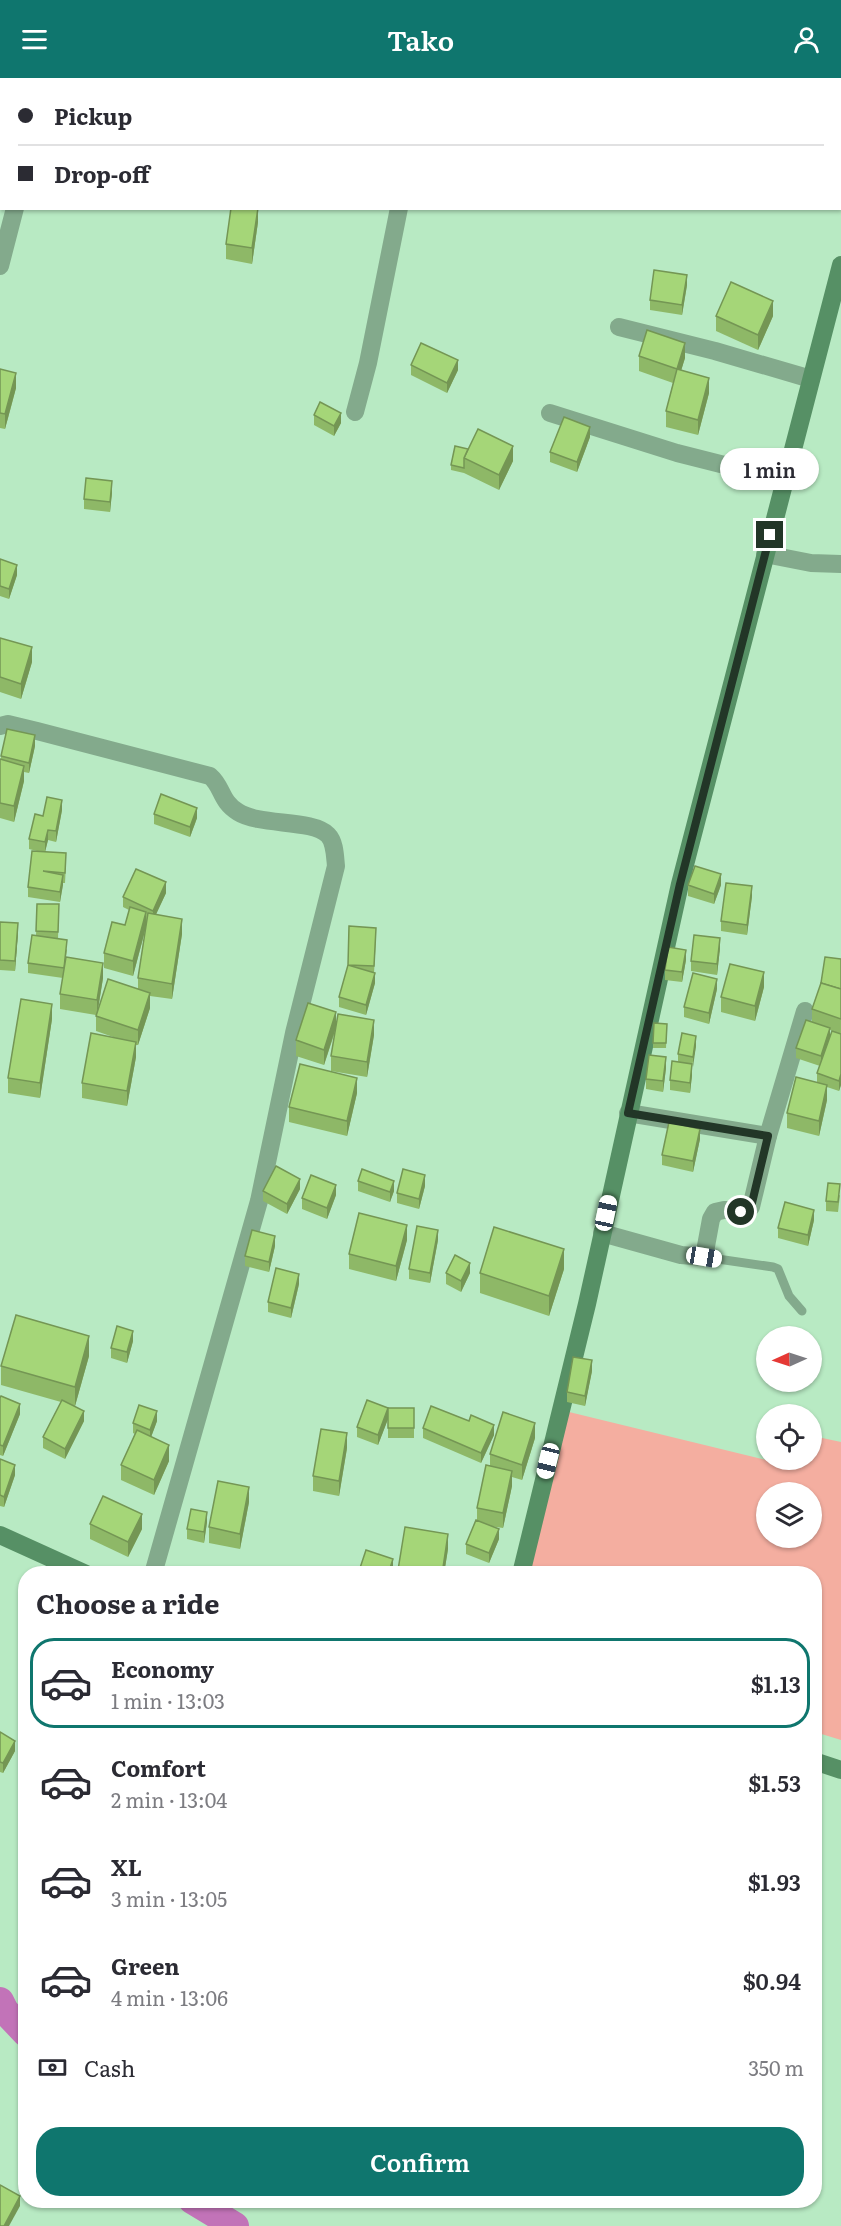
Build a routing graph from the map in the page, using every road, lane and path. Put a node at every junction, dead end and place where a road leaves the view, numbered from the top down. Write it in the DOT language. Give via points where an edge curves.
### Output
graph roads {
  1 [pos="14,210"];
  2 [pos="399,210"];
  3 [pos="1,259"];
  4 [pos="841,265"];
  5 [pos="619,327"];
  6 [pos="811,379"];
  7 [pos="355,412"];
  8 [pos="550,413"];
  9 [pos="784,480"];
  10 [pos="765,554"];
  11 [pos="841,564"];
  12 [pos="0,726"];
  13 [pos="805,1011"];
  14 [pos="628,1113"];
  15 [pos="768,1136"];
  16 [pos="602,1233"];
  17 [pos="704,1257"];
  18 [pos="802,1311"];
  19 [pos="0,1535"];
  20 [pos="68,1566"];
  21 [pos="155,1566"];
  22 [pos="523,1566"];
  23 [pos="822,1764"];
  24 [pos="841,1770"];
  1 -- 3 [label="street"];
  2 -- 7 [label="street"];
  4 -- 6 [label="street"];
  5 -- 6 [label="street"];
  6 -- 9 [label="street"];
  8 -- 9 [label="street" via="677,453"];
  9 -- 10 [label="street"];
  10 -- 11 [label="street"];
  10 -- 14 [label="street" via="680,884"];
  12 -- 21 [label="street" via="8,724 210,776 223,798 239,813 315,828 328,835 333,847 336,866 294,1033 259,1201"];
  13 -- 15 [label="street"];
  14 -- 15 [label="street"];
  14 -- 16 [label="street"];
  15 -- 17 [label="street" via="751,1207 746,1212 714,1212"];
  16 -- 17 [label="street" via="681,1255"];
  16 -- 22 [label="street"];
  17 -- 18 [label="lane" via="773,1266"];
  19 -- 20 [label="street"];
  23 -- 24 [label="street"];
}
